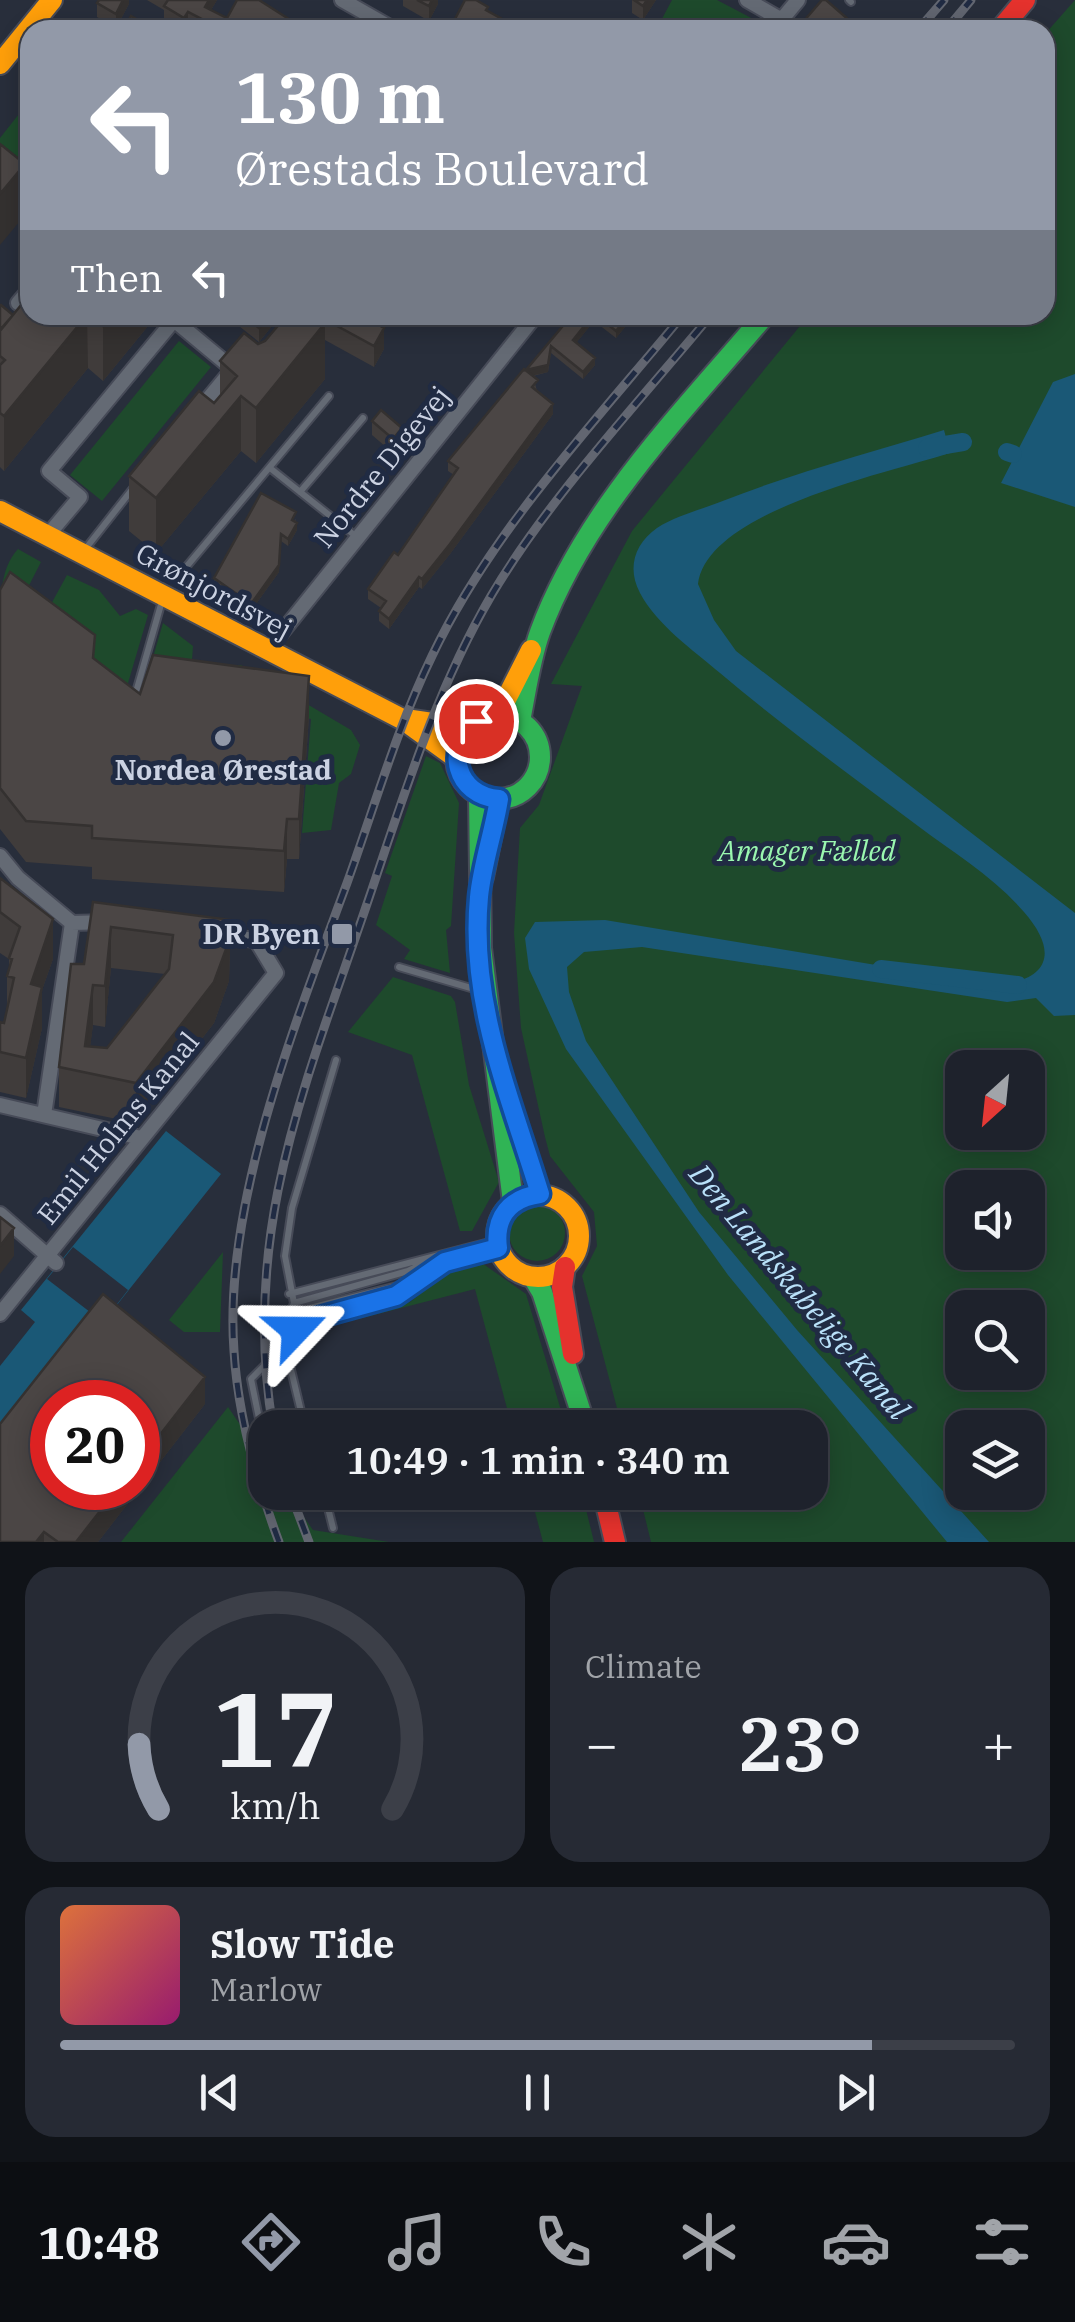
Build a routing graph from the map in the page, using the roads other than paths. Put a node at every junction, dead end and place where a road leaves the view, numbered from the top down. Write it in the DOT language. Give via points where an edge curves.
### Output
graph roads {
  1 [pos="52,0"];
  2 [pos="342,0"];
  3 [pos="746,0"];
  4 [pos="798,0"];
  5 [pos="1025,0"];
  6 [pos="35,20"];
  7 [pos="378,20"];
  8 [pos="772,20"];
  9 [pos="782,20"];
  10 [pos="1008,20"];
  11 [pos="20,301"];
  12 [pos="18,303"];
  13 [pos="170,325"];
  14 [pos="180,325"];
  15 [pos="522,325"];
  16 [pos="756,325"];
  17 [pos="329,396"];
  18 [pos="363,418"];
  19 [pos="189,422"];
  20 [pos="270,468"];
  21 [pos="144,476"];
  22 [pos="300,492"];
  23 [pos="0,511"];
  24 [pos="48,535"];
  25 [pos="358,538"];
  26 [pos="82,553"];
  27 [pos="187,566"];
  28 [pos="164,595"];
  29 [pos="538,640"];
  30 [pos="267,651"];
  31 [pos="136,692"];
  32 [pos="498,715"];
  33 [pos="402,718"];
  34 [pos="520,721"];
  35 [pos="467,728"];
  36 [pos="456,758"];
  37 [pos="489,797"];
  38 [pos="0,856"];
  39 [pos="72,923"];
  40 [pos="123,924"];
  41 [pos="199,933"];
  42 [pos="399,967"];
  43 [pos="482,991"];
  44 [pos="336,1060"];
  45 [pos="496,1066"];
  46 [pos="0,1105"];
  47 [pos="44,1115"];
  48 [pos="141,1138"];
  49 [pos="540,1194"];
  50 [pos="513,1202"];
  51 [pos="0,1214"];
  52 [pos="497,1244"];
  53 [pos="438,1256"];
  54 [pos="52,1258"];
  55 [pos="565,1267"];
  56 [pos="533,1277"];
  57 [pos="290,1294"];
  58 [pos="294,1303"];
  59 [pos="0,1314"];
  60 [pos="285,1345"];
  61 [pos="291,1358"];
  62 [pos="257,1410"];
  63 [pos="301,1410"];
  64 [pos="581,1410"];
  65 [pos="583,1410"];
  66 [pos="328,1510"];
  67 [pos="607,1510"];
  68 [pos="333,1528"];
  69 [pos="615,1542"];
  1 -- 6 [label="street"];
  2 -- 7 [label="street"];
  3 -- 8 [label="street"];
  4 -- 9 [label="street"];
  5 -- 10 [label="street"];
  11 -- 12 [label="street"];
  13 -- 24 [label="street" via="49,472 80,497"];
  14 -- 19 [label="street" via="233,368"];
  15 -- 25 [label="street, Nordre Digevej"];
  16 -- 29 [label="street" via="608,508"];
  17 -- 20 [label="lane"];
  18 -- 22 [label="lane"];
  20 -- 22 [label="lane"];
  20 -- 27 [label="lane"];
  21 -- 26 [label="lane"];
  22 -- 25 [label="lane"];
  23 -- 24 [label="street, Grønjordsvej"];
  24 -- 26 [label="street, Grønjordsvej"];
  25 -- 30 [label="street, Nordre Digevej"];
  26 -- 28 [label="street, Grønjordsvej"];
  28 -- 30 [label="street, Grønjordsvej"];
  28 -- 31 [label="lane"];
  29 -- 32 [label="street"];
  29 -- 34 [label="street"];
  30 -- 33 [label="street, Grønjordsvej"];
  32 -- 34 [label="street"];
  32 -- 35 [label="street"];
  33 -- 35 [label="street, Grønjordsvej"];
  33 -- 36 [label="street, Grønjordsvej"];
  34 -- 37 [label="street" via="539,746 539,768 520,793"];
  35 -- 36 [label="street"];
  36 -- 37 [label="street" via="462,779"];
  37 -- 43 [label="street" via="474,847"];
  38 -- 39 [label="street"];
  39 -- 40 [label="street"];
  39 -- 47 [label="street"];
  41 -- 48 [label="street, Emil Holms Kanal" via="256,940 276,973"];
  42 -- 43 [label="lane"];
  43 -- 45 [label="street"];
  44 -- 57 [label="lane" via="292,1208 284,1271"];
  45 -- 49 [label="street"];
  45 -- 50 [label="street"];
  46 -- 47 [label="street"];
  47 -- 48 [label="street"];
  48 -- 54 [label="street, Emil Holms Kanal"];
  49 -- 50 [label="street"];
  49 -- 55 [label="street" via="566,1205 579,1229"];
  50 -- 52 [label="street" via="498,1222"];
  51 -- 54 [label="street"];
  52 -- 53 [label="lane"];
  52 -- 56 [label="street" via="511,1268"];
  52 -- 61 [label="lane" via="445,1262 420,1280 310,1308 298,1323"];
  53 -- 57 [label="lane"];
  53 -- 58 [label="lane"];
  54 -- 59 [label="street, Emil Holms Kanal"];
  55 -- 56 [label="street"];
  55 -- 65 [label="street" via="562,1287"];
  56 -- 64 [label="street"];
  57 -- 58 [label="lane"];
  58 -- 60 [label="lane"];
  60 -- 61 [label="lane"];
  60 -- 62 [label="lane" via="251,1378"];
  61 -- 63 [label="lane"];
  66 -- 68 [label="lane"];
  67 -- 69 [label="street"];
}
